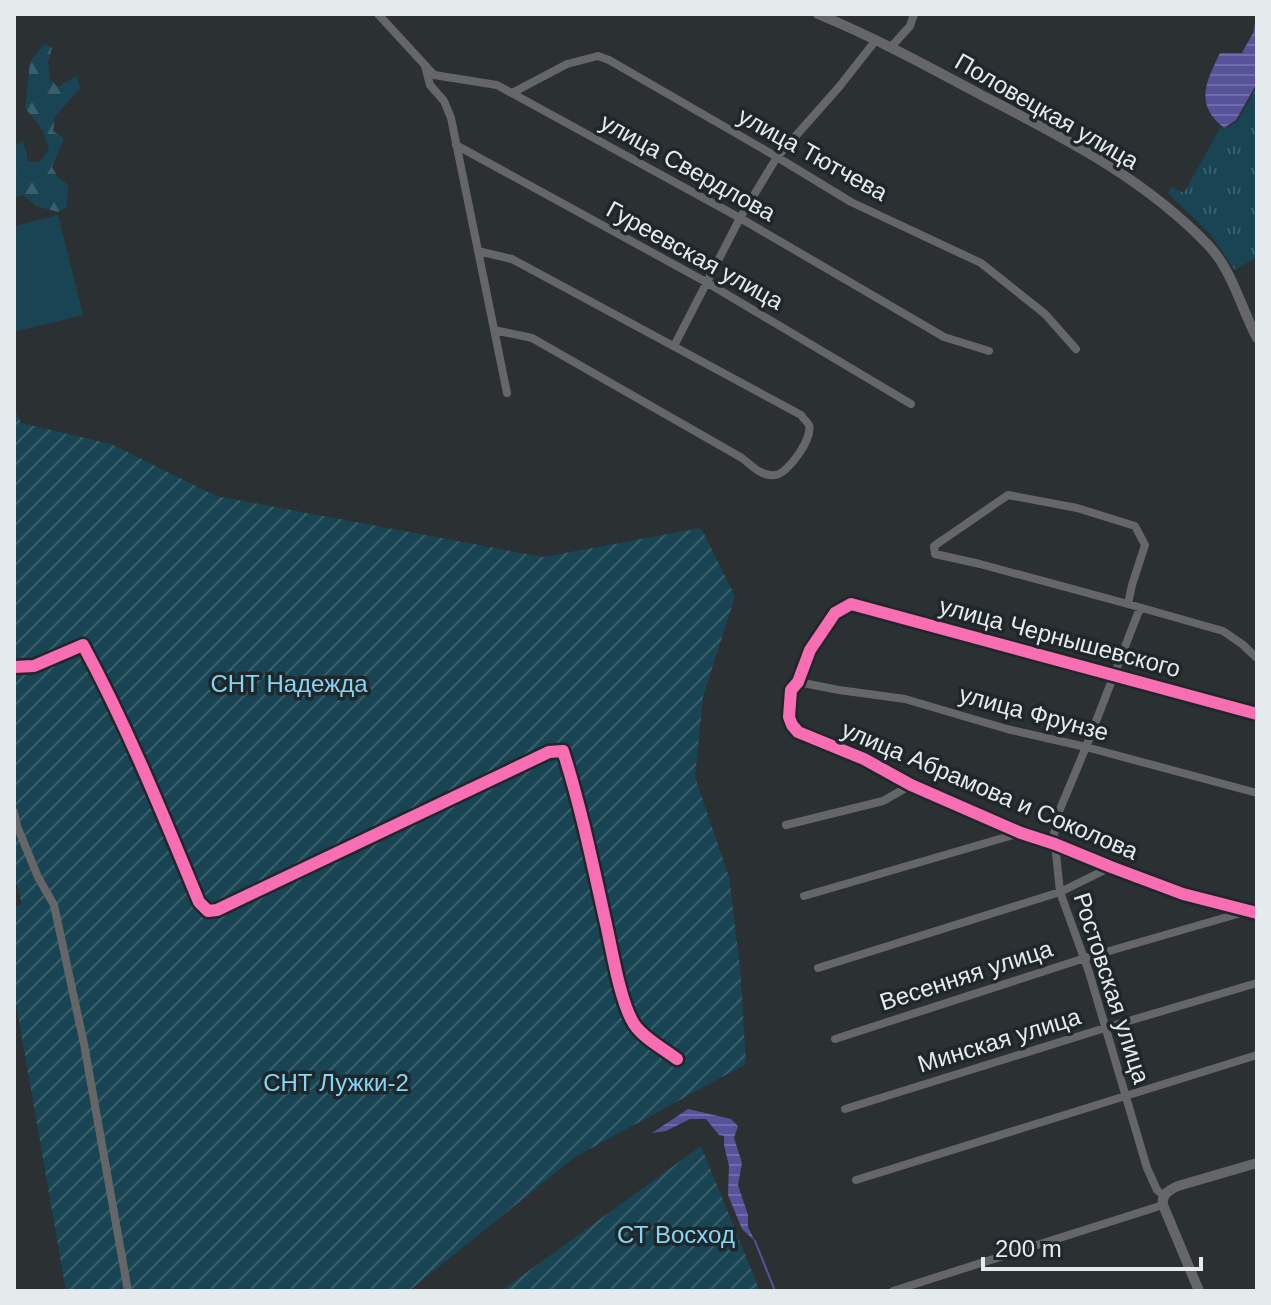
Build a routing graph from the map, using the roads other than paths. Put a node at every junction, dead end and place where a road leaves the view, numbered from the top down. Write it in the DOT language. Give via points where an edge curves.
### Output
graph roads {
  1 [pos="378,14"];
  2 [pos="818,14"];
  3 [pos="914,14"];
  4 [pos="876,40"];
  5 [pos="891,47"];
  6 [pos="425,65"];
  7 [pos="512,93"];
  8 [pos="456,145"];
  9 [pos="777,157"];
  10 [pos="740,218"];
  11 [pos="478,251"];
  12 [pos="706,282"];
  13 [pos="494,330"];
  14 [pos="1257,338"];
  15 [pos="674,346"];
  16 [pos="1076,349"];
  17 [pos="989,351"];
  18 [pos="507,393"];
  19 [pos="911,404"];
  20 [pos="1128,604"];
  21 [pos="1140,608"];
  22 [pos="1257,658"];
  23 [pos="14,667"];
  24 [pos="1114,675"];
  25 [pos="798,682"];
  26 [pos="1257,714"];
  27 [pos="1086,747"];
  28 [pos="911,785"];
  29 [pos="1257,793"];
  30 [pos="14,812"];
  31 [pos="786,825"];
  32 [pos="1021,833"];
  33 [pos="1055,844"];
  34 [pos="1111,867"];
  35 [pos="1060,892"];
  36 [pos="804,896"];
  37 [pos="1253,912"];
  38 [pos="1085,958"];
  39 [pos="818,968"];
  40 [pos="1257,983"];
  41 [pos="1105,1028"];
  42 [pos="835,1039"];
  43 [pos="1257,1055"];
  44 [pos="677,1059"];
  45 [pos="1126,1096"];
  46 [pos="845,1109"];
  47 [pos="1257,1163"];
  48 [pos="856,1180"];
  49 [pos="1163,1201"];
  50 [pos="128,1291"];
  51 [pos="893,1291"];
  52 [pos="1199,1291"];
  1 -- 6 [label="street, улица Свердлова"];
  2 -- 4 [label="street, Половецкая улица"];
  3 -- 5 [label="street"];
  4 -- 5 [label="street, Половецкая улица"];
  4 -- 9 [label="street"];
  5 -- 14 [label="street, Половецкая улица" via="1105,162 1167,208 1211,248"];
  6 -- 7 [label="street, улица Свердлова" via="434,75 497,85"];
  6 -- 8 [label="street" via="430,85 451,118"];
  7 -- 9 [label="street, улица Тютчева" via="567,64 598,56"];
  7 -- 10 [label="street, улица Свердлова"];
  8 -- 11 [label="street"];
  8 -- 12 [label="street, Гуреевская улица"];
  9 -- 10 [label="street"];
  9 -- 16 [label="street, улица Тютчева" via="851,202 981,263 1045,314"];
  10 -- 12 [label="street"];
  10 -- 17 [label="street, улица Свердлова" via="944,337"];
  11 -- 13 [label="street"];
  11 -- 15 [label="street" via="512,259"];
  12 -- 15 [label="street"];
  12 -- 19 [label="street, Гуреевская улица"];
  13 -- 15 [label="street" via="532,338 759,472 776,475 785,470 809,437 809,425 801,415"];
  13 -- 18 [label="street"];
  20 -- 20 [label="street" via="935,554 934,546 1008,495 1077,508 1135,526 1141,535 1145,545"];
  20 -- 21 [label="street"];
  21 -- 22 [label="street" via="1223,631"];
  21 -- 24 [label="street, Ростовская улица"];
  23 -- 44 [label="street" via="34,666 83,645 199,902 208,911 549,752 563,751 633,1023"];
  24 -- 25 [label="street, улица Чернышевского" via="851,604 835,613 818,638"];
  24 -- 26 [label="street, улица Чернышевского"];
  24 -- 27 [label="street, Ростовская улица"];
  25 -- 27 [label="street, улица Фрунзе" via="905,699"];
  25 -- 28 [label="street, улица Абрамова и Соколова" via="791,690 789,717 798,732"];
  27 -- 29 [label="street, улица Фрунзе"];
  27 -- 33 [label="street, Ростовская улица" via="1058,814"];
  28 -- 31 [label="street" via="883,801"];
  28 -- 32 [label="street, улица Абрамова и Соколова"];
  30 -- 50 [label="street" via="54,905"];
  32 -- 33 [label="street, улица Абрамова и Соколова"];
  32 -- 36 [label="street"];
  33 -- 34 [label="street, улица Абрамова и Соколова"];
  33 -- 35 [label="street, Ростовская улица"];
  34 -- 35 [label="street"];
  34 -- 37 [label="street, улица Абрамова и Соколова"];
  35 -- 38 [label="street, Ростовская улица"];
  35 -- 39 [label="street"];
  37 -- 38 [label="street, Весенняя улица"];
  38 -- 41 [label="street, Ростовская улица"];
  38 -- 42 [label="street, Весенняя улица"];
  40 -- 41 [label="street, Минская улица"];
  41 -- 45 [label="street, Ростовская улица"];
  41 -- 46 [label="street, Минская улица"];
  43 -- 45 [label="street"];
  45 -- 48 [label="street"];
  45 -- 49 [label="street, Ростовская улица" via="1147,1168"];
  47 -- 49 [label="street" via="1178,1186"];
  49 -- 51 [label="street"];
  49 -- 52 [label="street, Ростовская улица"];
}
